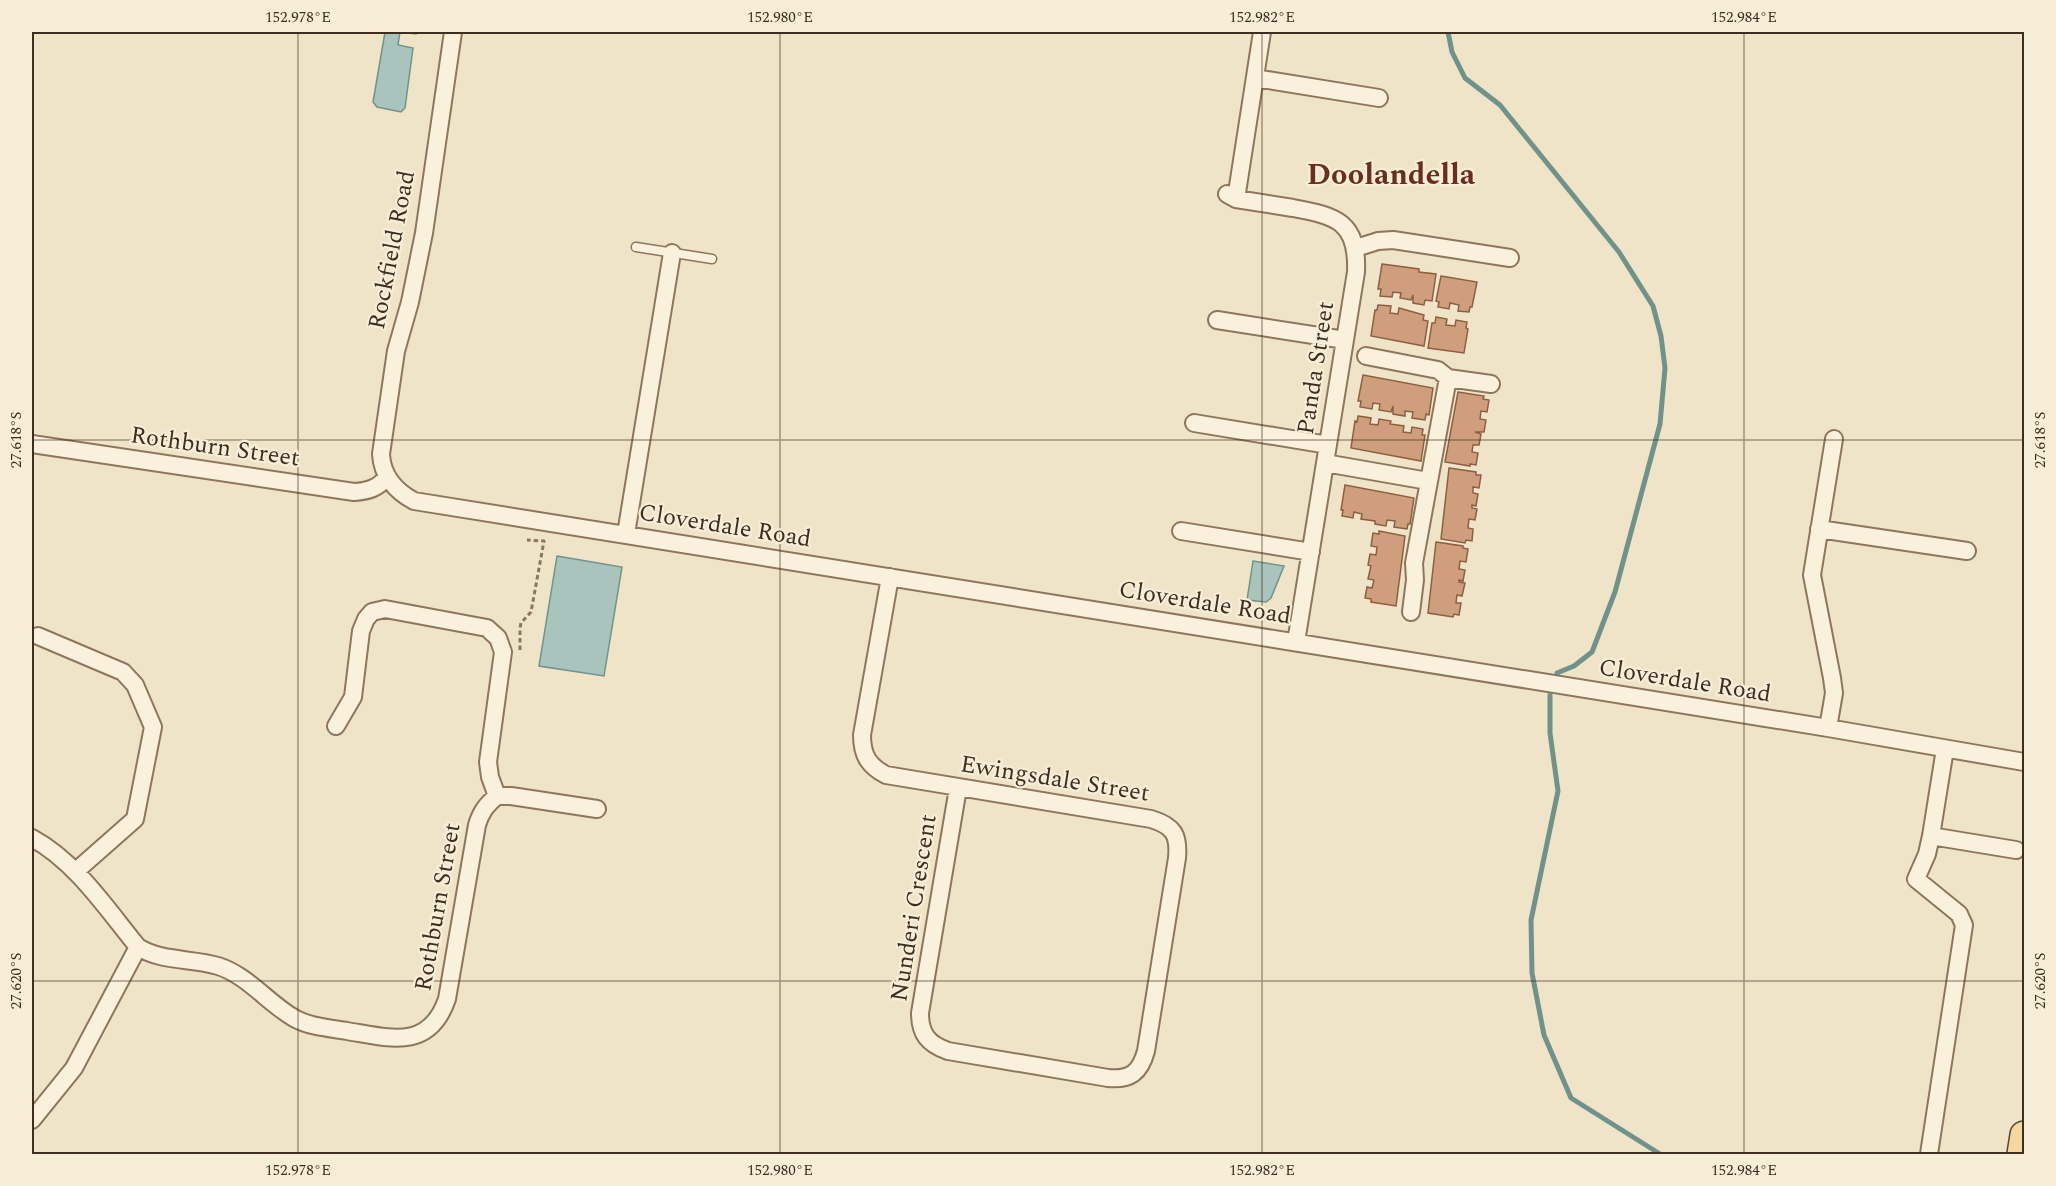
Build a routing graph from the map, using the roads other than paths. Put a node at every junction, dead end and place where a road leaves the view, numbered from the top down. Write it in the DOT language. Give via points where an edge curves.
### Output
graph roads {
  1 [pos="453,32"];
  2 [pos="1262,32"];
  3 [pos="1255,78"];
  4 [pos="1379,98"];
  5 [pos="636,247"];
  6 [pos="1356,248"];
  7 [pos="672,253"];
  8 [pos="1510,258"];
  9 [pos="712,259"];
  10 [pos="1217,320"];
  11 [pos="1345,340"];
  12 [pos="1366,356"];
  13 [pos="1448,378"];
  14 [pos="1491,384"];
  15 [pos="1194,423"];
  16 [pos="1834,440"];
  17 [pos="32,444"];
  18 [pos="1328,446"];
  19 [pos="1325,463"];
  20 [pos="387,477"];
  21 [pos="1428,481"];
  22 [pos="1820,529"];
  23 [pos="1181,531"];
  24 [pos="626,534"];
  25 [pos="1311,552"];
  26 [pos="1967,552"];
  27 [pos="890,577"];
  28 [pos="1411,612"];
  29 [pos="38,636"];
  30 [pos="1296,642"];
  31 [pos="336,726"];
  32 [pos="1828,728"];
  33 [pos="1946,750"];
  34 [pos="2025,762"];
  35 [pos="958,788"];
  36 [pos="497,796"];
  37 [pos="597,809"];
  38 [pos="1932,836"];
  39 [pos="32,838"];
  40 [pos="2016,850"];
  41 [pos="76,872"];
  42 [pos="138,947"];
  43 [pos="1132,1075"];
  44 [pos="32,1120"];
  45 [pos="2025,1135"];
  46 [pos="1929,1155"];
  47 [pos="2021,1155"];
  1 -- 20 [label="street, Rockfield Road" via="424,233 396,351 384,431 381,454"];
  2 -- 3 [label="street"];
  3 -- 4 [label="street"];
  3 -- 6 [label="street" via="1232,197 1333,217 1344,225"];
  5 -- 7 [label="lane"];
  6 -- 8 [label="street" via="1393,240"];
  6 -- 11 [label="street, Panda Street"];
  7 -- 9 [label="lane"];
  7 -- 24 [label="street"];
  10 -- 11 [label="street"];
  11 -- 18 [label="street, Panda Street"];
  12 -- 13 [label="street" via="1438,370"];
  13 -- 14 [label="street"];
  13 -- 21 [label="street"];
  15 -- 18 [label="street"];
  16 -- 22 [label="street"];
  17 -- 20 [label="street, Rothburn Street" via="354,492 380,486"];
  18 -- 19 [label="street, Panda Street"];
  19 -- 21 [label="street"];
  19 -- 25 [label="street, Panda Street"];
  20 -- 24 [label="street, Cloverdale Road" via="402,495 429,504"];
  21 -- 28 [label="street" via="1414,562"];
  22 -- 26 [label="street"];
  22 -- 32 [label="street" via="1812,575 1834,693"];
  23 -- 25 [label="street"];
  24 -- 27 [label="street, Cloverdale Road"];
  25 -- 30 [label="street, Panda Street"];
  27 -- 30 [label="street, Cloverdale Road"];
  27 -- 35 [label="street, Ewingsdale Street" via="862,748 869,764 886,776"];
  29 -- 41 [label="street" via="123,672 135,685 153,727 135,819"];
  30 -- 32 [label="street, Cloverdale Road"];
  31 -- 36 [label="street" via="353,697 361,631 372,612 385,609 488,628 498,638 503,652 488,762"];
  32 -- 33 [label="street, Cloverdale Road"];
  33 -- 34 [label="street, Cloverdale Road"];
  33 -- 38 [label="street"];
  35 -- 43 [label="street, Nunderi Crescent" via="920,1013 925,1036 948,1051 1108,1078"];
  35 -- 43 [label="street, Ewingsdale Street" via="1151,819 1174,833 1177,858 1146,1051"];
  36 -- 37 [label="street"];
  36 -- 42 [label="street, Rothburn Street" via="485,806 477,825 447,999 437,1020 420,1034 400,1039 309,1025 218,966 151,955"];
  38 -- 40 [label="street"];
  38 -- 46 [label="street" via="1916,879 1959,914 1964,925"];
  39 -- 41 [label="street, Rothburn Street"];
  41 -- 42 [label="street, Rothburn Street"];
  42 -- 44 [label="street" via="75,1068"];
  45 -- 47 [label="main road"];
}
